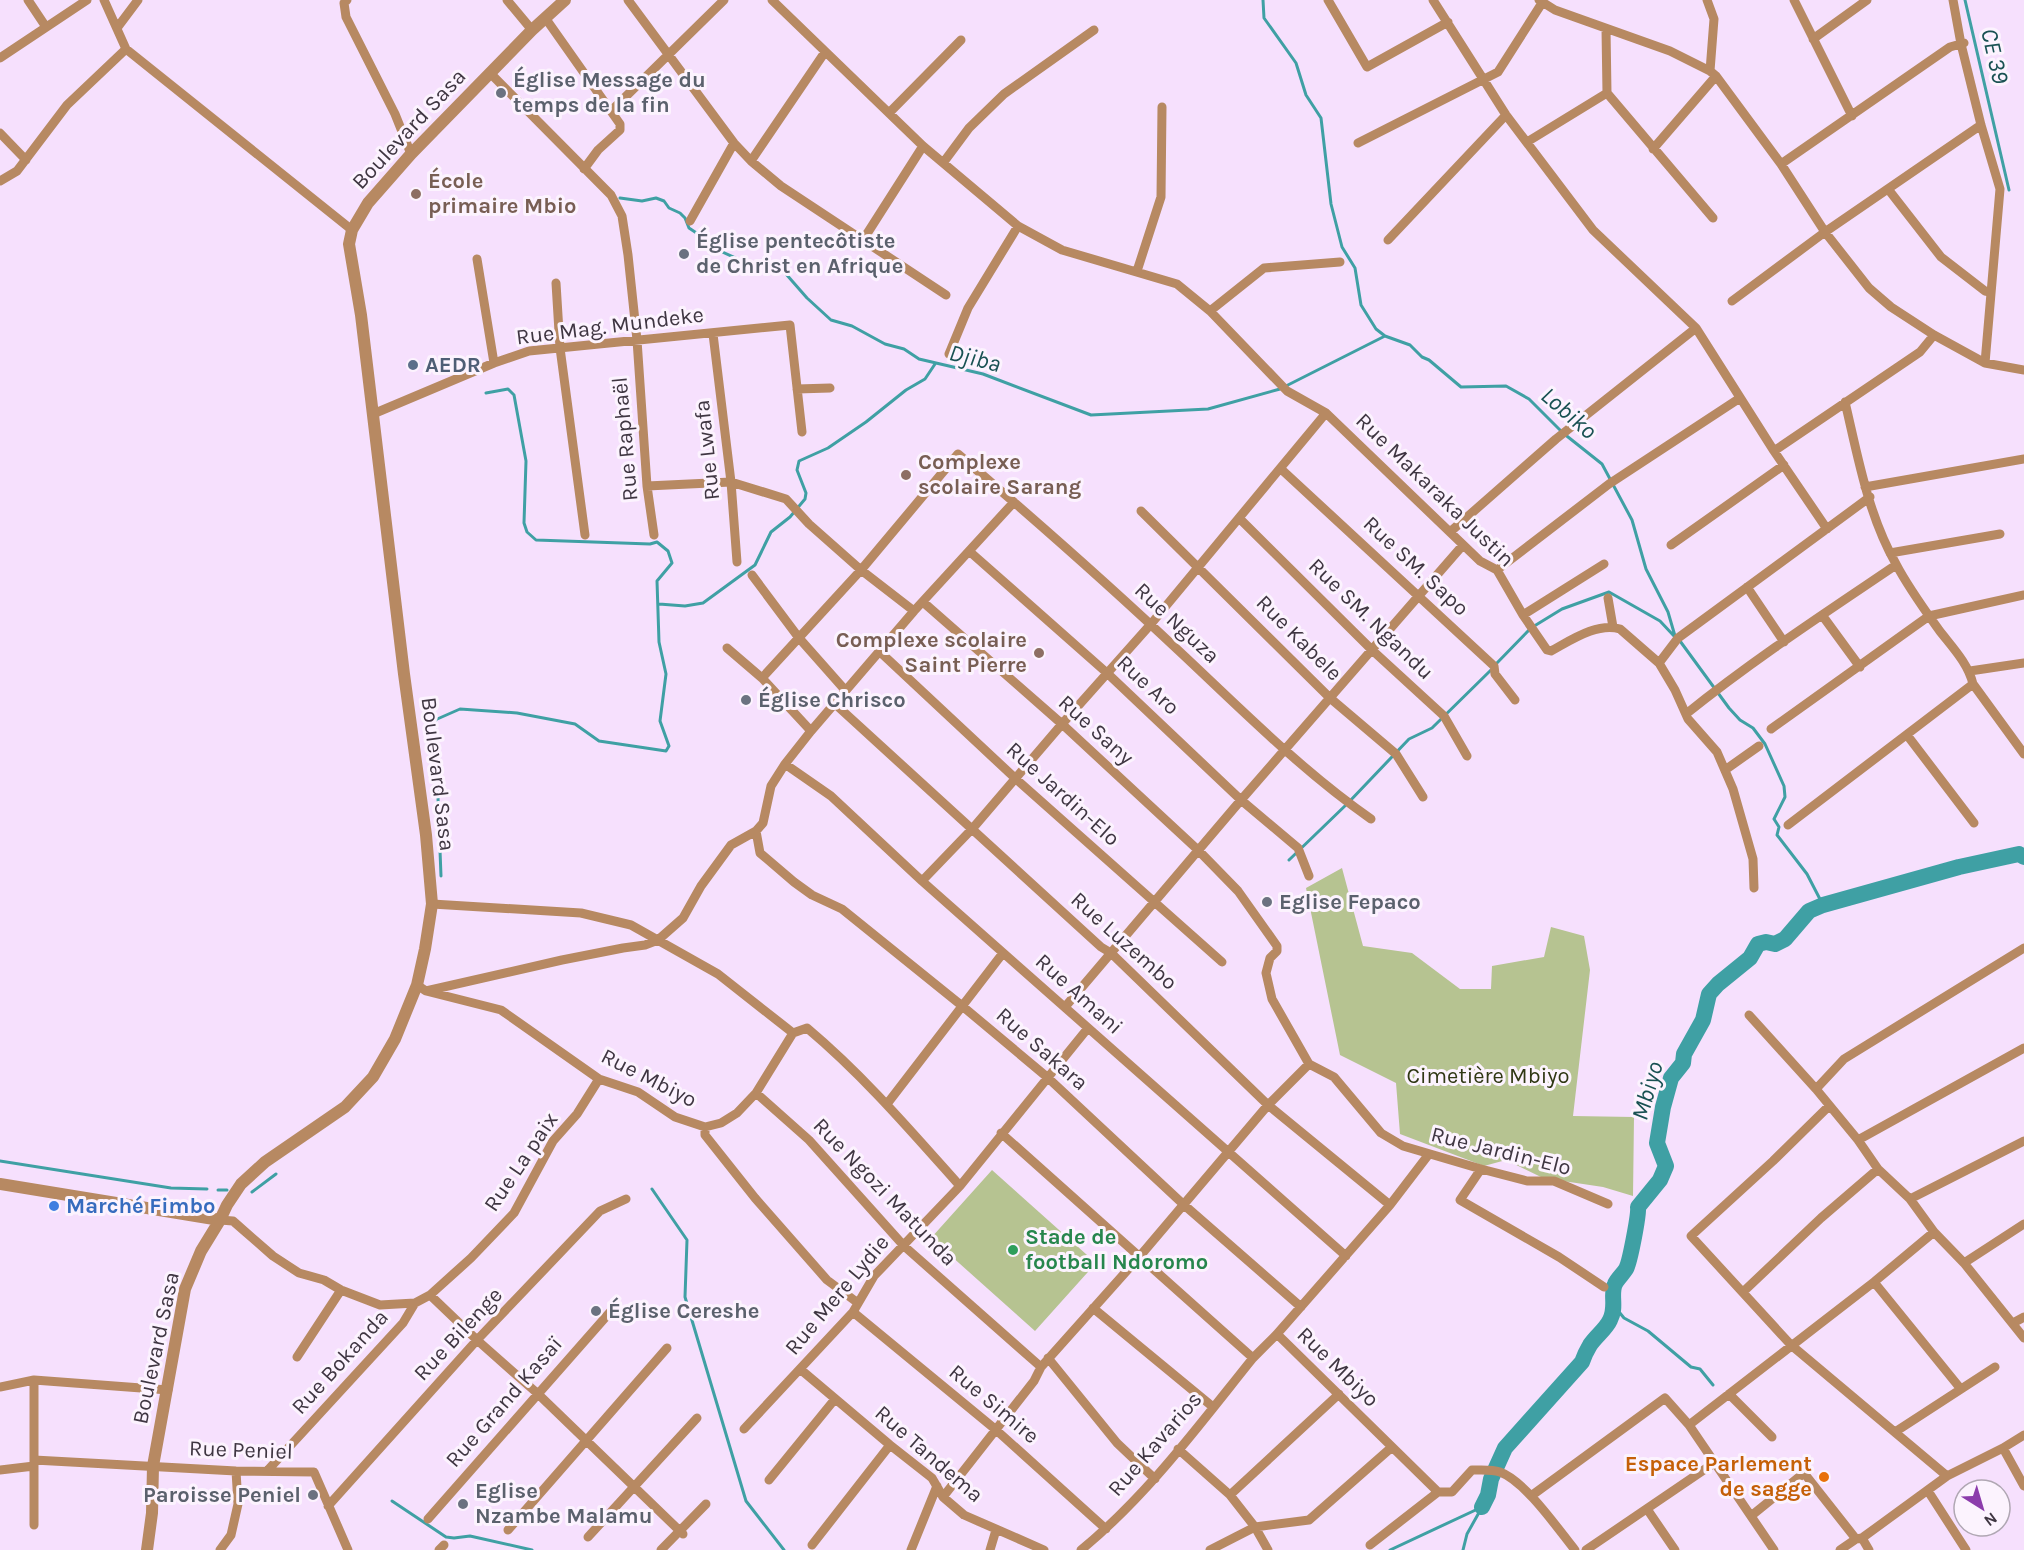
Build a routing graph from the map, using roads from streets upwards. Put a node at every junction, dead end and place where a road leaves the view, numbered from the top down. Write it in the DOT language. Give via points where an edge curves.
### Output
graph roads {
  1 [pos="28,0"];
  2 [pos="87,0"];
  3 [pos="104,0"];
  4 [pos="138,0"];
  5 [pos="346,0"];
  6 [pos="507,0"];
  7 [pos="565,0"];
  8 [pos="628,0"];
  9 [pos="724,0"];
  10 [pos="772,0"];
  11 [pos="1328,0"];
  12 [pos="1433,0"];
  13 [pos="1707,0"];
  14 [pos="1794,0"];
  15 [pos="1867,0"];
  16 [pos="1953,0"];
  17 [pos="1541,1"];
  18 [pos="546,19"];
  19 [pos="1448,22"];
  20 [pos="46,27"];
  21 [pos="117,28"];
  22 [pos="1606,29"];
  23 [pos="532,30"];
  24 [pos="1094,30"];
  25 [pos="1813,39"];
  26 [pos="961,40"];
  27 [pos="1963,43"];
  28 [pos="126,49"];
  29 [pos="825,52"];
  30 [pos="668,54"];
  31 [pos="0,58"];
  32 [pos="490,73"];
  33 [pos="1713,74"];
  34 [pos="1484,79"];
  35 [pos="1607,93"];
  36 [pos="1162,107"];
  37 [pos="611,111"];
  38 [pos="890,113"];
  39 [pos="1506,115"];
  40 [pos="1852,116"];
  41 [pos="1981,125"];
  42 [pos="0,133"];
  43 [pos="1527,142"];
  44 [pos="734,143"];
  45 [pos="1358,143"];
  46 [pos="923,146"];
  47 [pos="1653,149"];
  48 [pos="411,154"];
  49 [pos="26,160"];
  50 [pos="751,161"];
  51 [pos="943,163"];
  52 [pos="1781,164"];
  53 [pos="584,169"];
  54 [pos="0,181"];
  55 [pos="1888,189"];
  56 [pos="1713,218"];
  57 [pos="690,221"];
  58 [pos="1018,226"];
  59 [pos="352,230"];
  60 [pos="1825,232"];
  61 [pos="863,240"];
  62 [pos="1388,240"];
  63 [pos="477,259"];
  64 [pos="1340,262"];
  65 [pos="1137,271"];
  66 [pos="556,283"];
  67 [pos="1990,292"];
  68 [pos="946,295"];
  69 [pos="1732,301"];
  70 [pos="1210,311"];
  71 [pos="1696,328"];
  72 [pos="713,333"];
  73 [pos="1934,335"];
  74 [pos="637,340"];
  75 [pos="560,348"];
  76 [pos="949,354"];
  77 [pos="494,363"];
  78 [pos="1985,363"];
  79 [pos="2024,370"];
  80 [pos="830,388"];
  81 [pos="797,389"];
  82 [pos="1740,398"];
  83 [pos="1845,402"];
  84 [pos="1326,413"];
  85 [pos="373,414"];
  86 [pos="802,432"];
  87 [pos="1774,451"];
  88 [pos="2024,459"];
  89 [pos="1784,465"];
  90 [pos="1281,469"];
  91 [pos="731,482"];
  92 [pos="647,486"];
  93 [pos="1865,487"];
  94 [pos="1870,497"];
  95 [pos="1014,502"];
  96 [pos="1141,511"];
  97 [pos="1239,518"];
  98 [pos="1827,529"];
  99 [pos="1450,532"];
  100 [pos="2000,534"];
  101 [pos="585,535"];
  102 [pos="654,535"];
  103 [pos="1463,545"];
  104 [pos="1671,545"];
  105 [pos="969,551"];
  106 [pos="1890,552"];
  107 [pos="737,562"];
  108 [pos="1604,564"];
  109 [pos="1896,565"];
  110 [pos="1199,567"];
  111 [pos="861,570"];
  112 [pos="1497,570"];
  113 [pos="752,575"];
  114 [pos="1747,586"];
  115 [pos="2024,595"];
  116 [pos="1419,596"];
  117 [pos="1608,598"];
  118 [pos="922,602"];
  119 [pos="914,610"];
  120 [pos="1523,615"];
  121 [pos="1822,615"];
  122 [pos="1929,616"];
  123 [pos="1151,624"];
  124 [pos="1613,627"];
  125 [pos="799,638"];
  126 [pos="1784,642"];
  127 [pos="727,648"];
  128 [pos="1372,650"];
  129 [pos="879,651"];
  130 [pos="1659,663"];
  131 [pos="2024,663"];
  132 [pos="1860,667"];
  133 [pos="1970,671"];
  134 [pos="1107,673"];
  135 [pos="762,678"];
  136 [pos="1973,684"];
  137 [pos="846,690"];
  138 [pos="1330,698"];
  139 [pos="1515,700"];
  140 [pos="834,703"];
  141 [pos="1686,714"];
  142 [pos="1062,724"];
  143 [pos="1771,729"];
  144 [pos="812,731"];
  145 [pos="1907,735"];
  146 [pos="1759,746"];
  147 [pos="1285,750"];
  148 [pos="2024,754"];
  149 [pos="1467,756"];
  150 [pos="785,764"];
  151 [pos="1725,770"];
  152 [pos="1016,779"];
  153 [pos="1423,797"];
  154 [pos="1241,800"];
  155 [pos="1371,819"];
  156 [pos="1974,823"];
  157 [pos="1788,825"];
  158 [pos="973,828"];
  159 [pos="756,831"];
  160 [pos="1198,850"];
  161 [pos="1310,876"];
  162 [pos="922,881"];
  163 [pos="1754,888"];
  164 [pos="1154,901"];
  165 [pos="432,904"];
  166 [pos="658,940"];
  167 [pos="2024,948"];
  168 [pos="1002,953"];
  169 [pos="1111,953"];
  170 [pos="1222,962"];
  171 [pos="422,988"];
  172 [pos="961,1005"];
  173 [pos="1065,1007"];
  174 [pos="1749,1015"];
  175 [pos="1088,1028"];
  176 [pos="793,1033"];
  177 [pos="2024,1048"];
  178 [pos="1309,1064"];
  179 [pos="1047,1077"];
  180 [pos="599,1079"];
  181 [pos="1816,1089"];
  182 [pos="756,1093"];
  183 [pos="887,1104"];
  184 [pos="1268,1105"];
  185 [pos="1829,1106"];
  186 [pos="705,1127"];
  187 [pos="1001,1133"];
  188 [pos="1858,1140"];
  189 [pos="2024,1141"];
  190 [pos="1227,1152"];
  191 [pos="1430,1154"];
  192 [pos="1480,1169"];
  193 [pos="1878,1169"];
  194 [pos="0,1184"];
  195 [pos="960,1186"];
  196 [pos="626,1199"];
  197 [pos="1910,1199"];
  198 [pos="1183,1204"];
  199 [pos="1608,1204"];
  200 [pos="1390,1205"];
  201 [pos="220,1220"];
  202 [pos="2024,1224"];
  203 [pos="1934,1232"];
  204 [pos="904,1246"];
  205 [pos="1140,1256"];
  206 [pos="1346,1256"];
  207 [pos="1964,1263"];
  208 [pos="1874,1282"];
  209 [pos="1604,1287"];
  210 [pos="341,1290"];
  211 [pos="1743,1292"];
  212 [pos="430,1295"];
  213 [pos="415,1303"];
  214 [pos="858,1303"];
  215 [pos="1301,1306"];
  216 [pos="1093,1308"];
  217 [pos="611,1311"];
  218 [pos="853,1312"];
  219 [pos="2024,1317"];
  220 [pos="2013,1323"];
  221 [pos="1277,1334"];
  222 [pos="2024,1338"];
  223 [pos="477,1340"];
  224 [pos="1791,1345"];
  225 [pos="667,1348"];
  226 [pos="297,1357"];
  227 [pos="1048,1358"];
  228 [pos="1253,1358"];
  229 [pos="1995,1366"];
  230 [pos="1041,1367"];
  231 [pos="800,1369"];
  232 [pos="34,1380"];
  233 [pos="0,1387"];
  234 [pos="1960,1388"];
  235 [pos="168,1390"];
  236 [pos="537,1393"];
  237 [pos="1338,1394"];
  238 [pos="1729,1394"];
  239 [pos="835,1399"];
  240 [pos="1213,1407"];
  241 [pos="697,1418"];
  242 [pos="1689,1425"];
  243 [pos="744,1429"];
  244 [pos="995,1429"];
  245 [pos="1895,1432"];
  246 [pos="2024,1435"];
  247 [pos="1772,1437"];
  248 [pos="586,1439"];
  249 [pos="890,1445"];
  250 [pos="1392,1447"];
  251 [pos="2003,1448"];
  252 [pos="1178,1449"];
  253 [pos="34,1463"];
  254 [pos="1713,1463"];
  255 [pos="153,1466"];
  256 [pos="0,1470"];
  257 [pos="236,1471"];
  258 [pos="267,1471"];
  259 [pos="1947,1476"];
  260 [pos="1155,1479"];
  261 [pos="769,1480"];
  262 [pos="635,1486"];
  263 [pos="937,1486"];
  264 [pos="2024,1486"];
  265 [pos="1928,1491"];
  266 [pos="1438,1492"];
  267 [pos="1230,1495"];
  268 [pos="1531,1496"];
  269 [pos="943,1497"];
  270 [pos="705,1504"];
  271 [pos="328,1506"];
  272 [pos="1647,1509"];
  273 [pos="1751,1516"];
  274 [pos="428,1519"];
  275 [pos="34,1525"];
  276 [pos="1256,1527"];
  277 [pos="1106,1529"];
  278 [pos="508,1530"];
  279 [pos="996,1530"];
  280 [pos="681,1532"];
  281 [pos="588,1537"];
  282 [pos="1859,1539"];
  283 [pos="812,1545"];
  284 [pos="1370,1545"];
  285 [pos="147,1550"];
  286 [pos="220,1550"];
  287 [pos="348,1550"];
  288 [pos="661,1550"];
  289 [pos="911,1550"];
  290 [pos="990,1550"];
  291 [pos="1044,1550"];
  292 [pos="1081,1550"];
  293 [pos="1210,1550"];
  294 [pos="1268,1550"];
  295 [pos="1575,1550"];
  296 [pos="1586,1550"];
  297 [pos="1675,1550"];
  298 [pos="1774,1550"];
  299 [pos="1840,1550"];
  300 [pos="1869,1550"];
  301 [pos="1966,1550"];
  1 -- 20 [label="street"];
  2 -- 20 [label="street"];
  3 -- 21 [label="street"];
  4 -- 21 [label="street"];
  5 -- 48 [label="street" via="346,17"];
  6 -- 23 [label="street"];
  7 -- 18 [label="street, Boulevard Sasa"];
  8 -- 30 [label="street"];
  9 -- 30 [label="street"];
  10 -- 29 [label="street, Rue Makaraka Justin"];
  11 -- 19 [label="street" via="1367,67"];
  12 -- 19 [label="street"];
  13 -- 33 [label="street" via="1714,19"];
  14 -- 25 [label="street"];
  15 -- 25 [label="street"];
  16 -- 27 [label="street"];
  17 -- 22 [label="street"];
  17 -- 34 [label="street" via="1498,72"];
  18 -- 23 [label="street, Boulevard Sasa"];
  18 -- 37 [label="street"];
  19 -- 34 [label="street"];
  20 -- 31 [label="street"];
  21 -- 28 [label="street"];
  22 -- 33 [label="street" via="1670,51"];
  22 -- 35 [label="street"];
  23 -- 32 [label="street, Boulevard Sasa"];
  24 -- 51 [label="street" via="1004,94 969,128"];
  25 -- 40 [label="street"];
  26 -- 38 [label="street"];
  27 -- 40 [label="street"];
  27 -- 41 [label="street"];
  28 -- 49 [label="street" via="68,105"];
  28 -- 59 [label="street"];
  29 -- 38 [label="street, Rue Makaraka Justin"];
  29 -- 50 [label="street"];
  30 -- 37 [label="street"];
  30 -- 44 [label="street"];
  32 -- 48 [label="street, Boulevard Sasa"];
  32 -- 53 [label="street, Rue Raphaël"];
  33 -- 47 [label="street"];
  33 -- 52 [label="street"];
  34 -- 39 [label="street"];
  34 -- 45 [label="street"];
  35 -- 43 [label="street"];
  35 -- 47 [label="street"];
  36 -- 65 [label="street" via="1161,197"];
  37 -- 53 [label="street" via="620,130"];
  38 -- 46 [label="street, Rue Makaraka Justin"];
  39 -- 43 [label="street"];
  39 -- 62 [label="street"];
  40 -- 52 [label="street"];
  41 -- 55 [label="street"];
  41 -- 67 [label="street" via="2000,189"];
  42 -- 49 [label="street"];
  43 -- 71 [label="street" via="1593,230"];
  44 -- 50 [label="street"];
  44 -- 57 [label="street"];
  46 -- 51 [label="street, Rue Makaraka Justin"];
  46 -- 61 [label="street"];
  47 -- 56 [label="street"];
  48 -- 59 [label="street, Boulevard Sasa" via="368,203"];
  49 -- 54 [label="street"];
  50 -- 61 [label="street" via="781,186"];
  51 -- 58 [label="street, Rue Makaraka Justin"];
  52 -- 60 [label="street"];
  53 -- 74 [label="street, Rue Raphaël" via="610,195 621,216"];
  55 -- 60 [label="street"];
  55 -- 67 [label="street" via="1941,257"];
  58 -- 65 [label="street, Rue Makaraka Justin" via="1062,250"];
  58 -- 76 [label="street" via="968,308"];
  59 -- 85 [label="street, Boulevard Sasa" via="349,244"];
  60 -- 69 [label="street"];
  60 -- 73 [label="street" via="1869,288"];
  61 -- 68 [label="street"];
  63 -- 77 [label="street"];
  64 -- 70 [label="street" via="1264,268"];
  65 -- 70 [label="street, Rue Makaraka Justin" via="1177,285"];
  66 -- 75 [label="street"];
  67 -- 78 [label="street"];
  70 -- 84 [label="street, Rue Makaraka Justin" via="1287,391"];
  71 -- 82 [label="street"];
  71 -- 99 [label="street" via="1556,439"];
  72 -- 74 [label="street, Rue Mag. Mundeke"];
  72 -- 81 [label="street, Rue Mag. Mundeke" via="790,325"];
  72 -- 91 [label="street, Rue Lwafa"];
  73 -- 78 [label="street"];
  73 -- 83 [label="street" via="1920,352"];
  74 -- 75 [label="street, Rue Mag. Mundeke"];
  74 -- 92 [label="street, Rue Raphaël"];
  75 -- 77 [label="street, Rue Mag. Mundeke" via="529,351"];
  75 -- 101 [label="street"];
  77 -- 85 [label="street, Rue Mag. Mundeke"];
  78 -- 79 [label="street"];
  80 -- 81 [label="street"];
  81 -- 86 [label="street"];
  82 -- 87 [label="street"];
  82 -- 112 [label="street" via="1609,484"];
  83 -- 87 [label="street"];
  83 -- 93 [label="street"];
  84 -- 90 [label="street"];
  84 -- 99 [label="street, Rue Makaraka Justin"];
  85 -- 165 [label="street, Boulevard Sasa"];
  87 -- 89 [label="street"];
  88 -- 93 [label="street"];
  89 -- 98 [label="street"];
  89 -- 104 [label="street"];
  90 -- 97 [label="street"];
  90 -- 116 [label="street, Rue SM. Sapo"];
  91 -- 92 [label="street"];
  91 -- 107 [label="street, Rue Lwafa"];
  91 -- 111 [label="street" via="786,499"];
  92 -- 102 [label="street, Rue Raphaël"];
  93 -- 94 [label="street"];
  94 -- 98 [label="street"];
  94 -- 106 [label="street"];
  95 -- 105 [label="street"];
  95 -- 111 [label="street, Rue Nguza" via="958,454"];
  95 -- 123 [label="street, Rue Nguza"];
  96 -- 110 [label="street, Rue Kabele"];
  97 -- 110 [label="street"];
  97 -- 128 [label="street, Rue SM. Ngandu"];
  98 -- 114 [label="street"];
  99 -- 103 [label="street, Rue Makaraka Justin"];
  100 -- 106 [label="street"];
  103 -- 112 [label="street, Rue Makaraka Justin"];
  103 -- 116 [label="street"];
  105 -- 118 [label="street"];
  105 -- 134 [label="street, Rue Aro"];
  106 -- 109 [label="street"];
  108 -- 120 [label="street"];
  109 -- 121 [label="street"];
  109 -- 122 [label="street"];
  110 -- 123 [label="street"];
  110 -- 138 [label="street, Rue Kabele"];
  111 -- 119 [label="street"];
  111 -- 125 [label="street"];
  112 -- 120 [label="street, Rue Makaraka Justin"];
  113 -- 125 [label="street"];
  114 -- 126 [label="street"];
  114 -- 130 [label="street" via="1678,639"];
  115 -- 122 [label="street"];
  116 -- 128 [label="street"];
  116 -- 139 [label="street, Rue SM. Sapo" via="1494,666 1495,674"];
  117 -- 124 [label="street"];
  118 -- 119 [label="street"];
  118 -- 142 [label="street, Rue Sany"];
  119 -- 129 [label="street"];
  120 -- 124 [label="street, Rue Makaraka Justin" via="1551,651 1585,633"];
  121 -- 126 [label="street"];
  121 -- 132 [label="street"];
  122 -- 132 [label="street"];
  122 -- 133 [label="street"];
  123 -- 134 [label="street"];
  123 -- 147 [label="street, Rue Nguza"];
  124 -- 130 [label="street"];
  125 -- 135 [label="street"];
  125 -- 137 [label="street"];
  126 -- 141 [label="street"];
  127 -- 135 [label="street"];
  128 -- 138 [label="street"];
  128 -- 149 [label="street, Rue SM. Ngandu" via="1444,717"];
  129 -- 137 [label="street"];
  129 -- 152 [label="street, Rue Jardin-Elo"];
  130 -- 141 [label="street"];
  131 -- 133 [label="street"];
  132 -- 143 [label="street"];
  133 -- 136 [label="street"];
  134 -- 142 [label="street"];
  134 -- 154 [label="street, Rue Aro"];
  135 -- 144 [label="street"];
  136 -- 145 [label="street"];
  136 -- 148 [label="street"];
  137 -- 140 [label="street"];
  138 -- 147 [label="street"];
  138 -- 153 [label="street, Rue Kabele" via="1396,754"];
  140 -- 144 [label="street"];
  140 -- 158 [label="street, Rue Luzembo"];
  141 -- 151 [label="street" via="1717,752"];
  142 -- 152 [label="street"];
  142 -- 160 [label="street, Rue Sany"];
  144 -- 150 [label="street"];
  145 -- 156 [label="street"];
  145 -- 157 [label="street"];
  146 -- 151 [label="street"];
  147 -- 154 [label="street"];
  147 -- 155 [label="street, Rue Nguza"];
  150 -- 159 [label="street" via="771,786 763,823"];
  150 -- 162 [label="street, Rue Amani" via="831,796"];
  151 -- 163 [label="street" via="1753,859"];
  152 -- 158 [label="street"];
  152 -- 164 [label="street, Rue Jardin-Elo"];
  154 -- 160 [label="street"];
  154 -- 161 [label="street, Rue Aro" via="1300,852"];
  158 -- 162 [label="street"];
  158 -- 169 [label="street, Rue Luzembo"];
  159 -- 166 [label="street" via="731,844 683,918"];
  159 -- 172 [label="street, Rue Sakara" via="760,853 794,882 842,909"];
  160 -- 164 [label="street"];
  160 -- 178 [label="street, Rue Sany" via="1238,891 1277,946 1266,973 1272,999"];
  162 -- 168 [label="street, Rue Amani"];
  164 -- 169 [label="street"];
  164 -- 170 [label="street, Rue Jardin-Elo"];
  165 -- 166 [label="street" via="581,913 631,925"];
  165 -- 171 [label="street, Boulevard Sasa"];
  166 -- 171 [label="street"];
  166 -- 176 [label="street" via="718,974"];
  167 -- 181 [label="street" via="1844,1059"];
  168 -- 172 [label="street"];
  168 -- 173 [label="street, Rue Amani"];
  169 -- 173 [label="street"];
  169 -- 184 [label="street, Rue Luzembo"];
  171 -- 180 [label="street, Rue Mbiyo" via="501,1010"];
  171 -- 201 [label="street, Boulevard Sasa" via="373,1077 345,1107 265,1162 241,1184"];
  172 -- 179 [label="street, Rue Sakara"];
  172 -- 183 [label="street"];
  173 -- 175 [label="street, Rue Amani"];
  174 -- 181 [label="street"];
  175 -- 179 [label="street, Rue Mere Lydie"];
  175 -- 190 [label="street, Rue Amani"];
  176 -- 182 [label="street, Rue Mbiyo"];
  176 -- 183 [label="street" via="807,1028"];
  177 -- 188 [label="street"];
  178 -- 184 [label="street"];
  178 -- 191 [label="street, Rue Jardin-Elo" via="1334,1077 1381,1133 1403,1146"];
  179 -- 187 [label="street, Rue Mere Lydie"];
  179 -- 198 [label="street, Rue Sakara"];
  180 -- 186 [label="street, Rue Mbiyo" via="638,1092 675,1117"];
  180 -- 212 [label="street, Rue La paix" via="577,1114 552,1142 514,1213"];
  181 -- 185 [label="street"];
  182 -- 186 [label="street, Rue Mbiyo" via="737,1113"];
  182 -- 204 [label="street, Rue Ngozi Matunda" via="809,1140"];
  183 -- 195 [label="street"];
  184 -- 190 [label="street"];
  184 -- 200 [label="street, Rue Luzembo"];
  185 -- 188 [label="street"];
  185 -- 211 [label="street" via="1690,1236"];
  186 -- 214 [label="street" via="705,1135 755,1198 827,1280"];
  187 -- 195 [label="street, Rue Mere Lydie"];
  187 -- 205 [label="street"];
  188 -- 193 [label="street"];
  189 -- 197 [label="street"];
  190 -- 198 [label="street"];
  190 -- 206 [label="street, Rue Amani"];
  191 -- 192 [label="street, Rue Jardin-Elo"];
  191 -- 200 [label="street"];
  192 -- 199 [label="street, Rue Jardin-Elo" via="1527,1181 1554,1181"];
  192 -- 209 [label="street" via="1460,1200"];
  193 -- 197 [label="street"];
  193 -- 211 [label="street"];
  194 -- 201 [label="street"];
  195 -- 204 [label="street, Rue Mere Lydie"];
  196 -- 223 [label="street, Rue Bilenge" via="600,1211"];
  197 -- 203 [label="street"];
  198 -- 205 [label="street"];
  198 -- 215 [label="street, Rue Sakara"];
  200 -- 206 [label="street"];
  201 -- 210 [label="street, Rue La paix" via="233,1221 299,1273"];
  201 -- 235 [label="street, Boulevard Sasa" via="185,1289"];
  202 -- 207 [label="street"];
  203 -- 207 [label="street"];
  203 -- 208 [label="street"];
  204 -- 214 [label="street, Rue Mere Lydie" via="874,1276"];
  204 -- 230 [label="street, Rue Ngozi Matunda"];
  205 -- 216 [label="street"];
  205 -- 228 [label="street"];
  206 -- 215 [label="street"];
  207 -- 220 [label="street"];
  208 -- 224 [label="street"];
  208 -- 234 [label="street"];
  210 -- 213 [label="street, Rue La paix" via="380,1305"];
  210 -- 226 [label="street"];
  211 -- 224 [label="street"];
  212 -- 213 [label="street, Rue La paix"];
  212 -- 223 [label="street"];
  213 -- 258 [label="street, Rue Bokanda" via="403,1323"];
  214 -- 218 [label="street, Rue Mere Lydie"];
  215 -- 221 [label="street"];
  216 -- 227 [label="street"];
  216 -- 240 [label="street"];
  217 -- 236 [label="street, Rue Grand Kasaï"];
  218 -- 231 [label="street, Rue Mere Lydie"];
  218 -- 244 [label="street, Rue Simire"];
  219 -- 220 [label="street"];
  220 -- 222 [label="street"];
  221 -- 228 [label="street, Rue Mbiyo"];
  221 -- 237 [label="street, Rue Mbiyo"];
  223 -- 236 [label="street"];
  223 -- 271 [label="street, Rue Bilenge"];
  224 -- 238 [label="street"];
  224 -- 245 [label="street"];
  225 -- 248 [label="street"];
  227 -- 230 [label="street"];
  227 -- 260 [label="street" via="1117,1443"];
  228 -- 240 [label="street, Rue Kavarios"];
  229 -- 234 [label="street"];
  230 -- 244 [label="street"];
  231 -- 239 [label="street, Rue Tandema"];
  231 -- 243 [label="street, Rue Mere Lydie"];
  232 -- 233 [label="street"];
  232 -- 235 [label="street"];
  232 -- 253 [label="street"];
  234 -- 245 [label="street"];
  235 -- 255 [label="street, Boulevard Sasa"];
  236 -- 248 [label="street"];
  236 -- 274 [label="street, Rue Grand Kasaï"];
  237 -- 250 [label="street, Rue Mbiyo"];
  237 -- 267 [label="street"];
  238 -- 242 [label="street"];
  238 -- 247 [label="street"];
  239 -- 249 [label="street, Rue Tandema"];
  239 -- 261 [label="street"];
  240 -- 252 [label="street, Rue Kavarios"];
  241 -- 262 [label="street"];
  242 -- 254 [label="street"];
  242 -- 268 [label="street" via="1665,1398"];
  244 -- 269 [label="street"];
  244 -- 277 [label="street, Rue Simire"];
  245 -- 259 [label="street"];
  246 -- 251 [label="street"];
  248 -- 262 [label="street"];
  248 -- 278 [label="street"];
  249 -- 263 [label="street, Rue Tandema"];
  249 -- 283 [label="street"];
  250 -- 266 [label="street, Rue Mbiyo"];
  250 -- 276 [label="street" via="1309,1520"];
  251 -- 259 [label="street"];
  251 -- 264 [label="street"];
  252 -- 260 [label="street, Rue Kavarios"];
  252 -- 267 [label="street"];
  253 -- 255 [label="street, Rue Peniel"];
  253 -- 256 [label="street, Rue Peniel"];
  253 -- 275 [label="street"];
  254 -- 272 [label="street"];
  254 -- 273 [label="street"];
  255 -- 257 [label="street, Rue Peniel"];
  255 -- 285 [label="street, Boulevard Sasa"];
  257 -- 258 [label="street, Rue Peniel"];
  257 -- 286 [label="street" via="238,1504 231,1535"];
  258 -- 271 [label="street, Rue Peniel" via="314,1472"];
  259 -- 265 [label="street"];
  260 -- 277 [label="street, Rue Kavarios"];
  262 -- 280 [label="street"];
  262 -- 281 [label="street"];
  263 -- 269 [label="street, Rue Tandema"];
  263 -- 289 [label="street"];
  265 -- 282 [label="street"];
  265 -- 301 [label="street"];
  266 -- 268 [label="street" via="1452,1492 1472,1470 1492,1470 1520,1484"];
  266 -- 284 [label="street"];
  267 -- 276 [label="street"];
  268 -- 295 [label="street"];
  269 -- 279 [label="street, Rue Tandema" via="964,1515"];
  270 -- 280 [label="street"];
  271 -- 287 [label="street, Rue Peniel"];
  272 -- 296 [label="street"];
  272 -- 297 [label="street"];
  273 -- 282 [label="street" via="1804,1473"];
  273 -- 298 [label="street"];
  276 -- 293 [label="street"];
  276 -- 294 [label="street"];
  277 -- 292 [label="street, Rue Kavarios"];
  279 -- 290 [label="street"];
  279 -- 291 [label="street, Rue Tandema"];
  280 -- 288 [label="street"];
  282 -- 299 [label="street"];
  282 -- 300 [label="street"];
}
